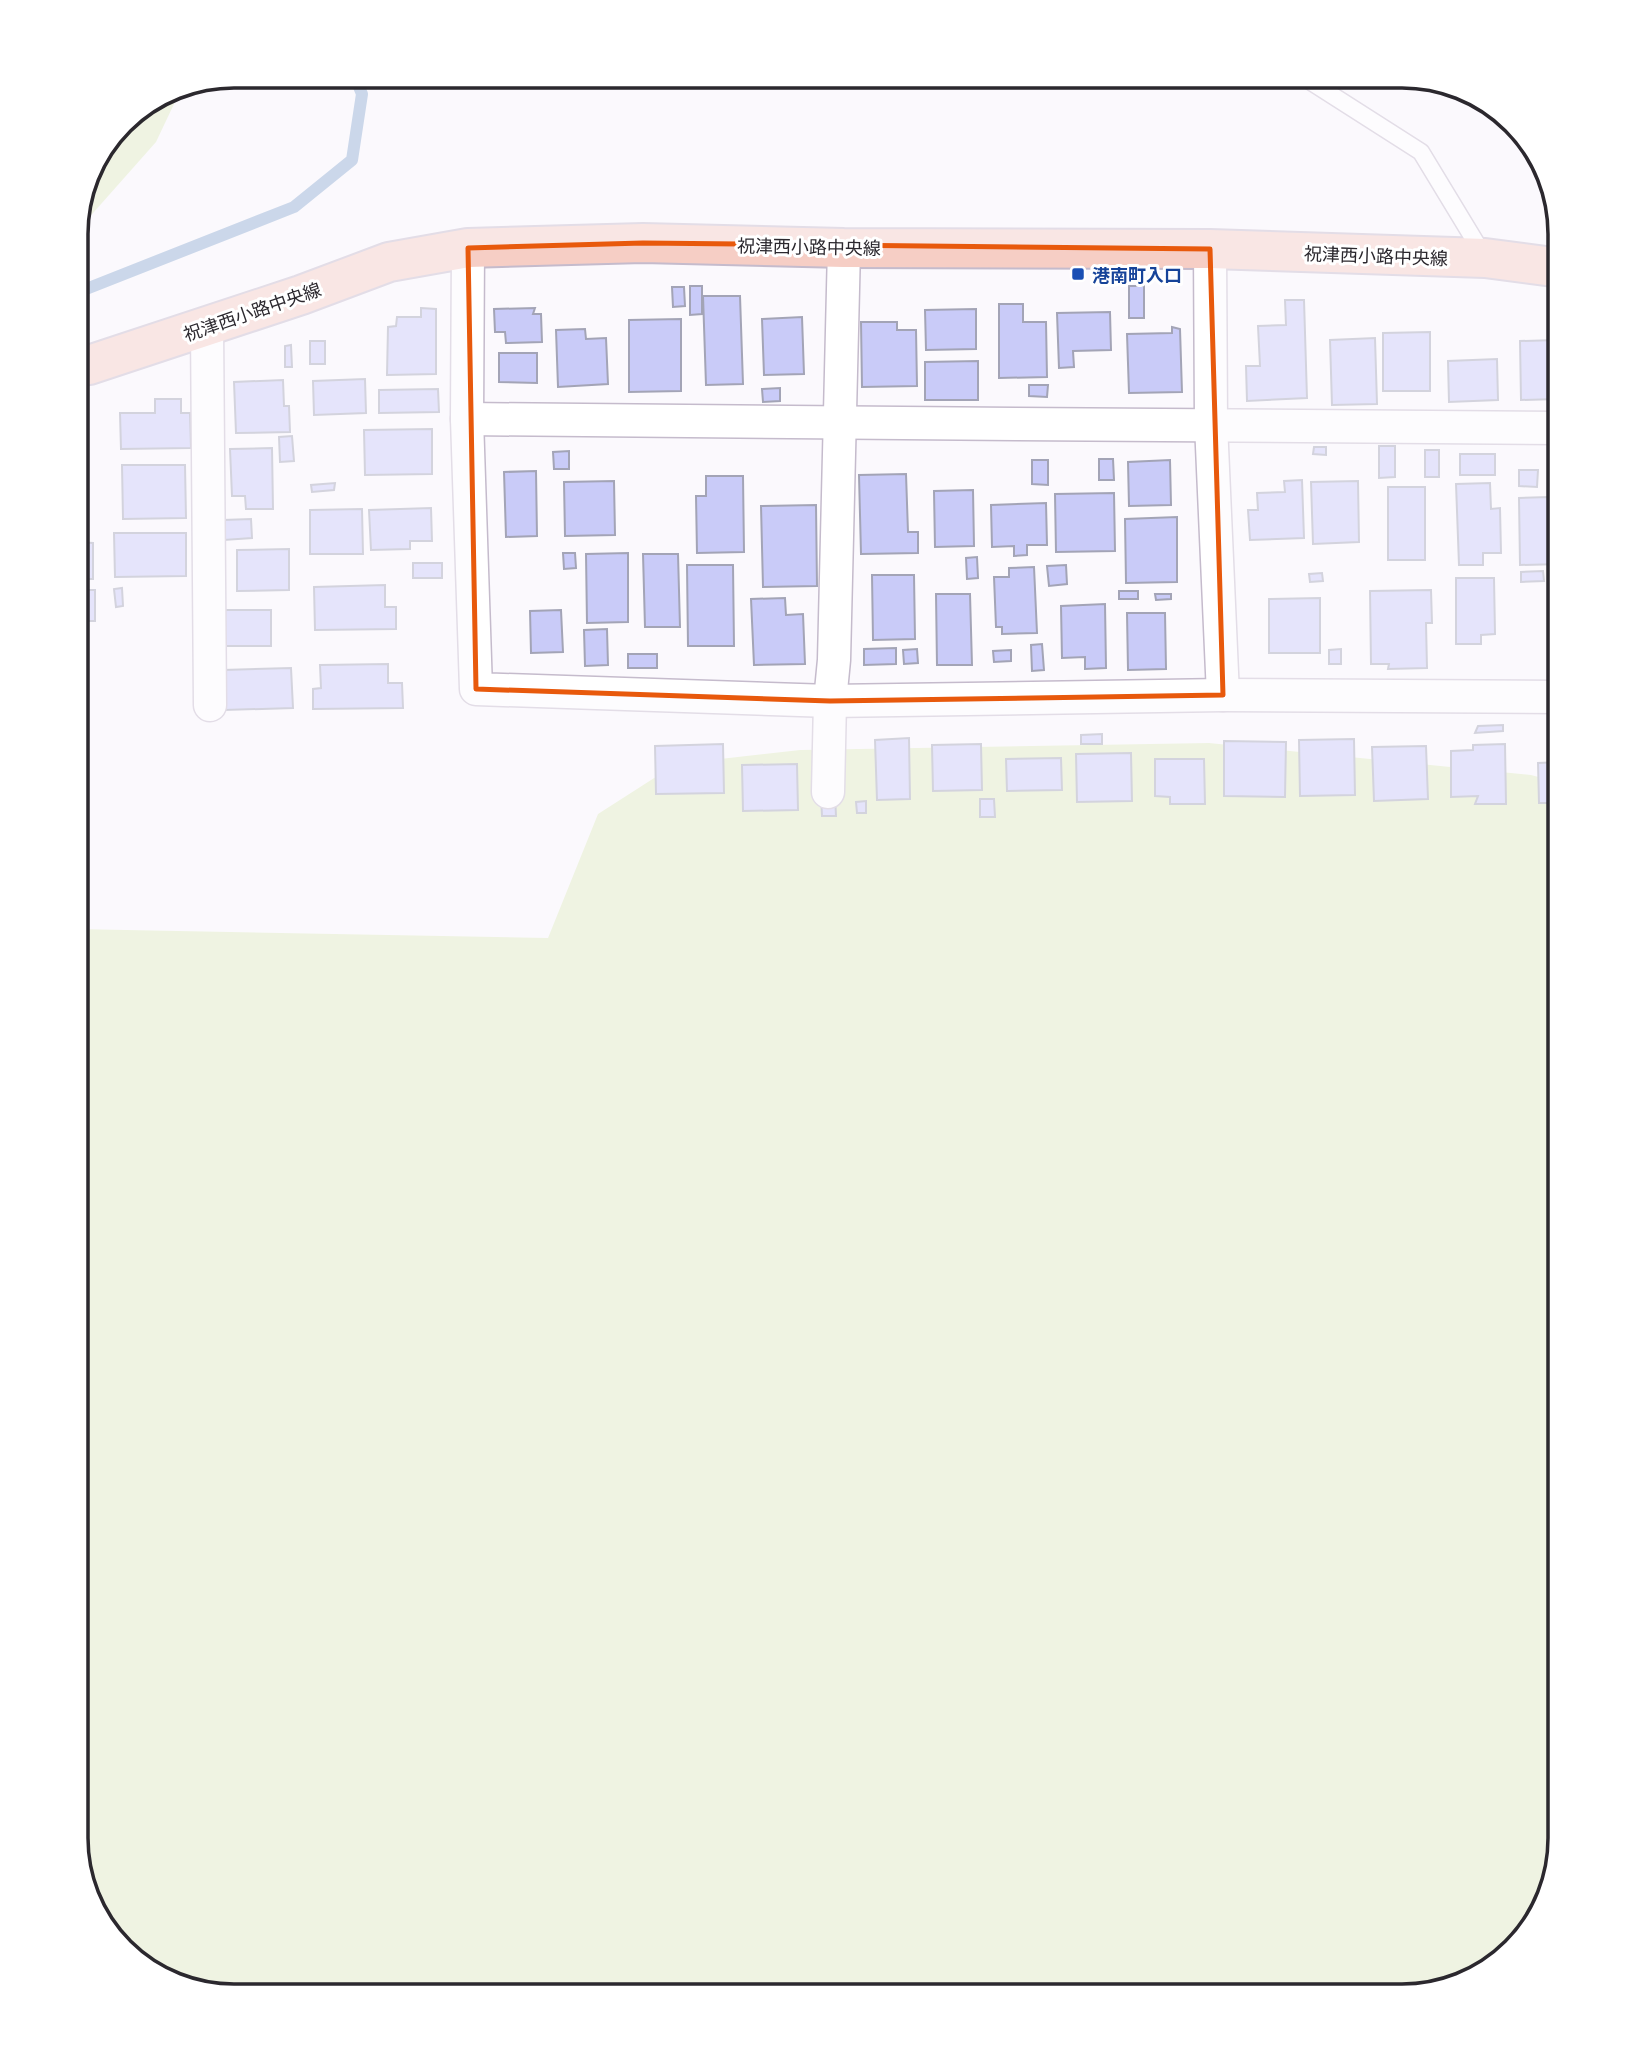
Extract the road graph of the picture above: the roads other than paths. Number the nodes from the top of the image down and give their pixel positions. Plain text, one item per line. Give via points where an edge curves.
1 (1321, 88) edge
2 (844, 247) junction
3 (468, 248) junction
4 (1210, 249) junction
5 (1485, 258) junction
6 (1548, 266) edge
7 (207, 326) junction
8 (88, 365) edge
9 (467, 419) junction
10 (841, 424) junction
11 (1211, 425) junction
12 (1548, 428) edge
13 (1223, 695) junction
14 (1548, 697) edge
15 (830, 701) junction
16 (210, 705) dead end
17 (828, 793) dead end

1 - 5 lane via 1421,152
2 - 3 main road, 祝津西小路中央線 via 643,243
2 - 4 main road, 祝津西小路中央線
2 - 10 street
3 - 7 main road, 祝津西小路中央線 via 388,262
3 - 9 street
4 - 5 main road, 祝津西小路中央線
4 - 11 street
5 - 6 main road, 祝津西小路中央線
7 - 8 main road, 祝津西小路中央線
7 - 16 street
9 - 10 street
9 - 15 street via 476,689
10 - 11 street
10 - 15 street
11 - 12 street
11 - 13 street
13 - 14 street
13 - 15 street
15 - 17 street

